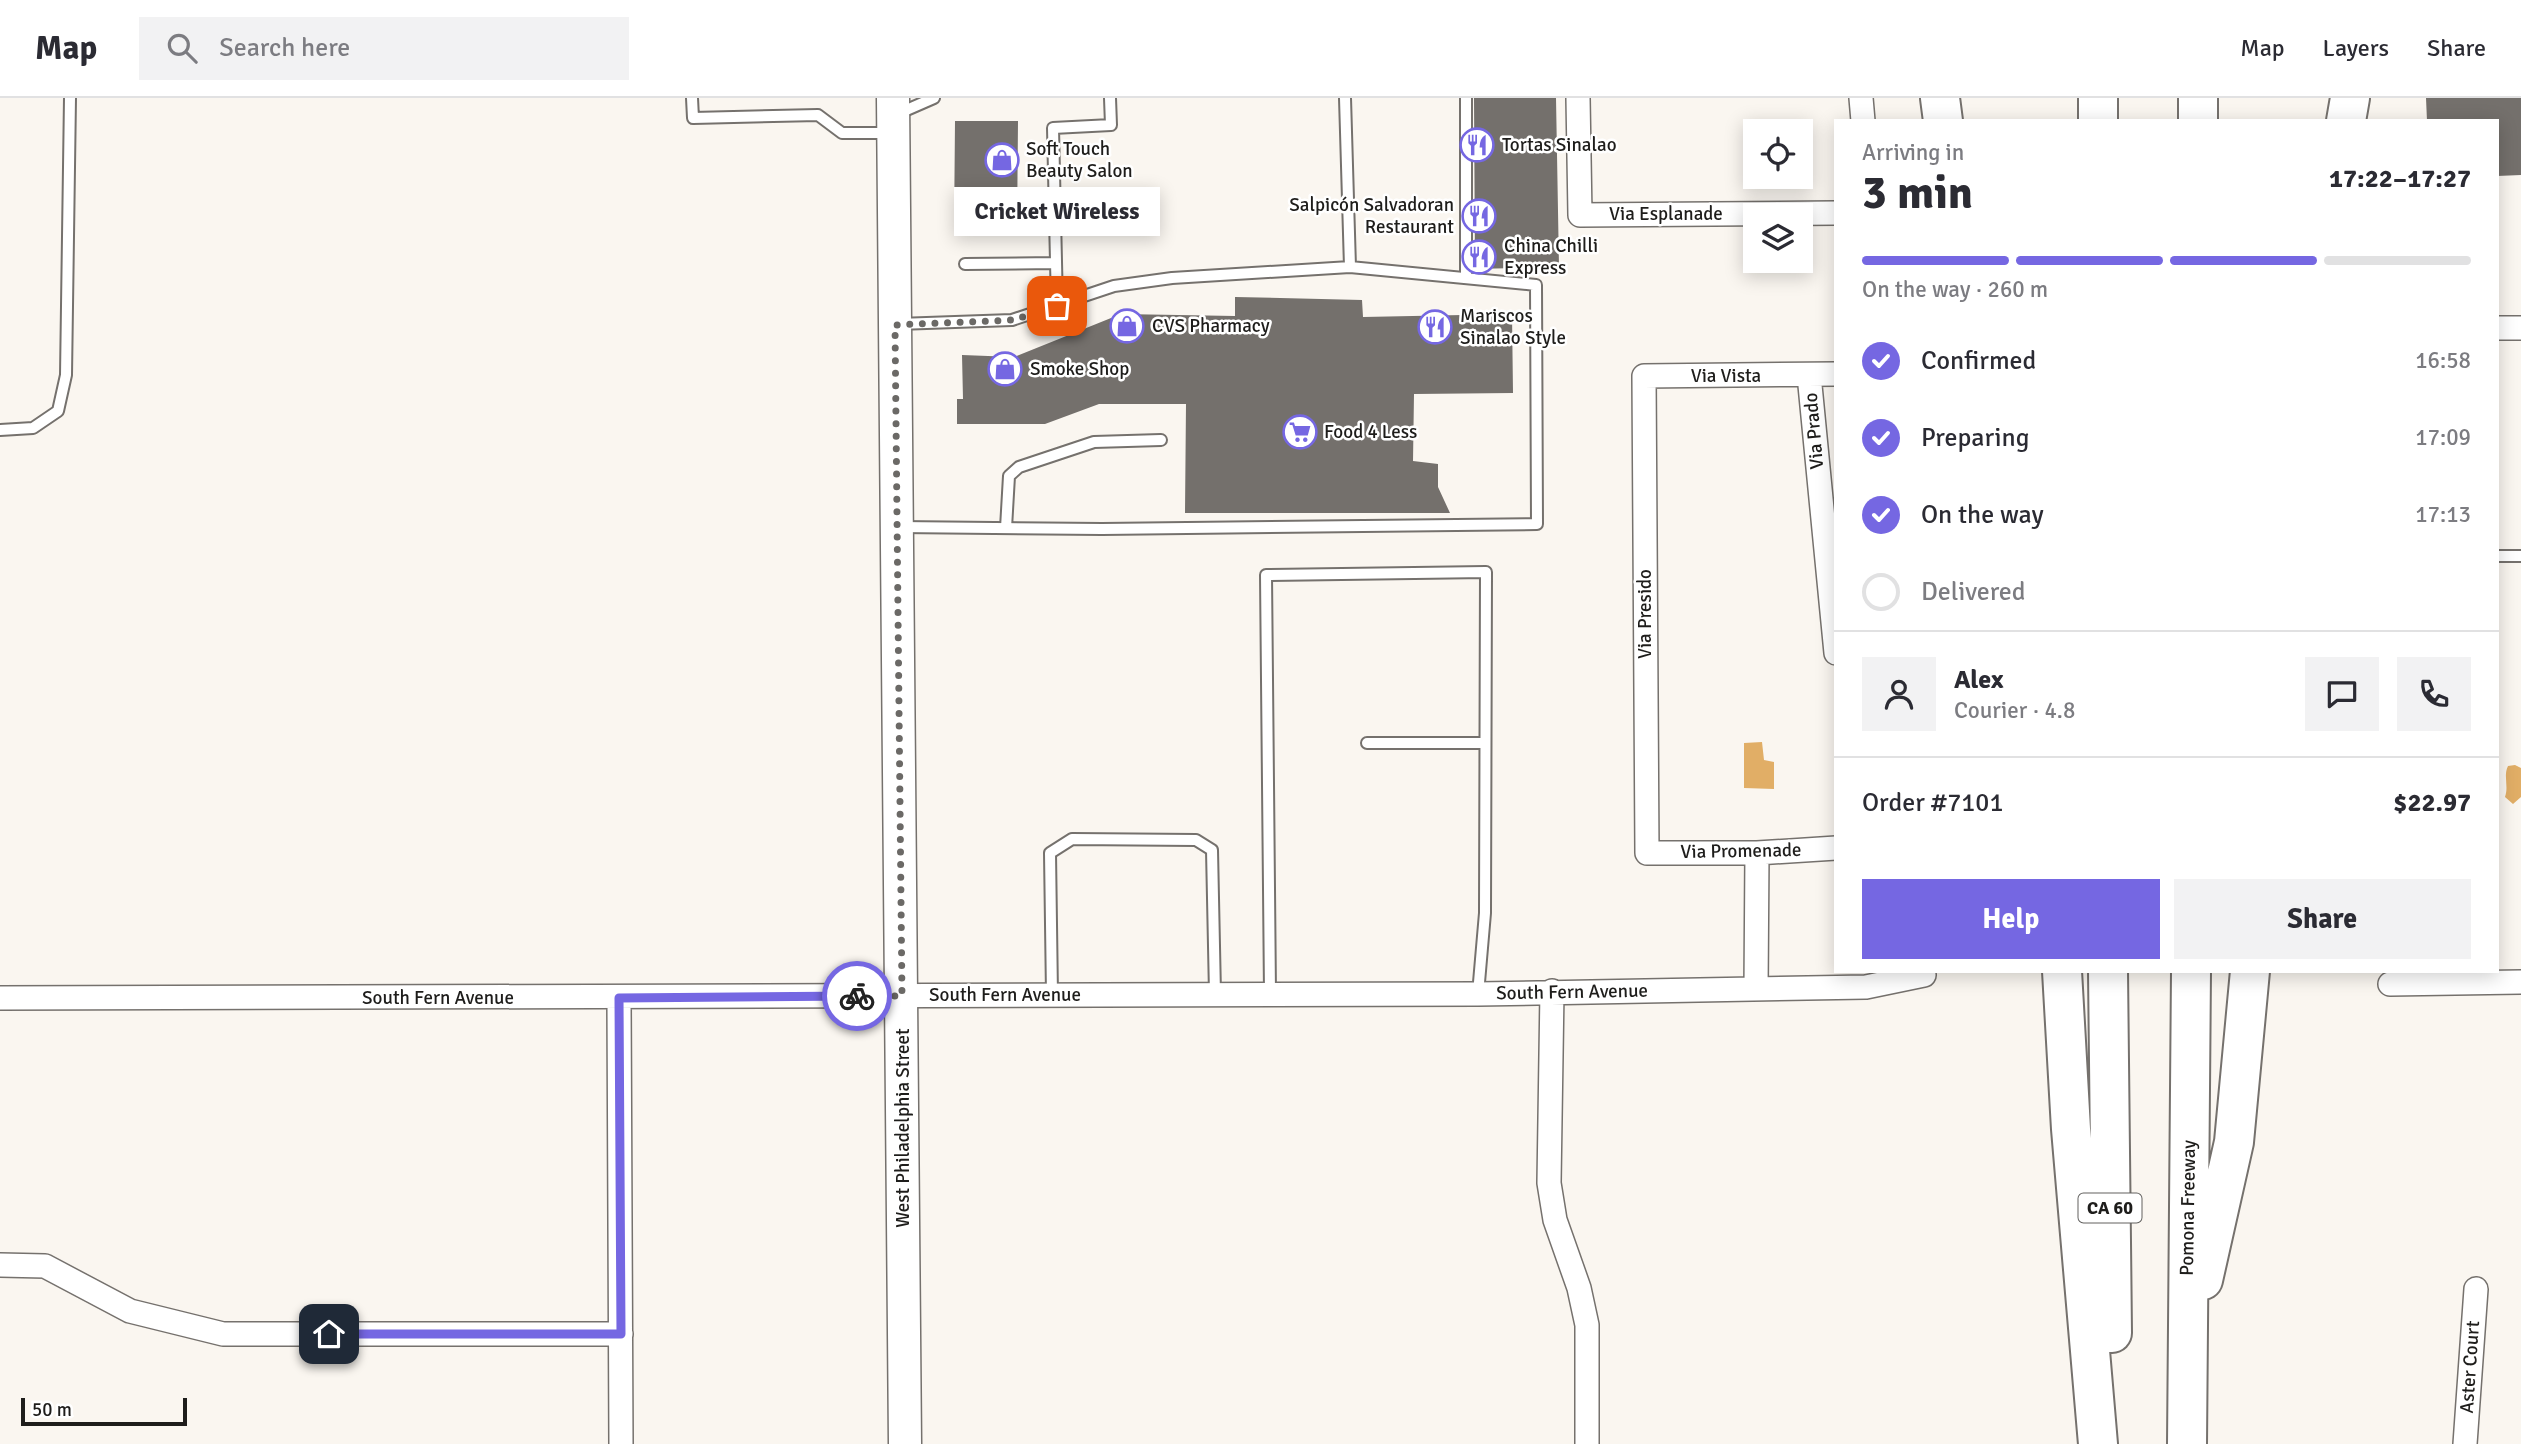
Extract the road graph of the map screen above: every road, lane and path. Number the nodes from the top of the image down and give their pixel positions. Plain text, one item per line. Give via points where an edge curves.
1 (70, 98) edge
2 (692, 98) edge
3 (934, 98) edge
4 (1110, 98) edge
5 (1345, 98) edge
6 (1466, 98) edge
7 (1578, 98) edge
8 (1861, 98) edge
9 (1940, 98) edge
10 (2098, 98) edge
11 (2198, 98) edge
12 (2350, 98) edge
13 (893, 116) edge
14 (1863, 119) edge
15 (1943, 119) edge
16 (2098, 119) edge
17 (2198, 119) edge
18 (2346, 119) edge
19 (1834, 213) edge
20 (1056, 263) junction
21 (965, 264) dead end
22 (1350, 267) junction
23 (1466, 278) junction
24 (1057, 306) junction
25 (895, 325) junction
26 (2499, 328) edge
27 (2521, 328) edge
28 (1834, 374) edge
29 (1809, 375) junction
30 (1644, 376) joint
31 (0, 430) edge
32 (1161, 440) dead end
33 (897, 527) junction
34 (1006, 528) junction
35 (2499, 556) edge
36 (2521, 556) edge
37 (1834, 632) edge
38 (1367, 743) dead end
39 (1484, 743) junction
40 (1834, 848) edge
41 (1647, 853) joint
42 (1757, 853) junction
43 (2062, 973) edge
44 (2108, 973) edge
45 (2191, 973) edge
46 (2250, 973) edge
47 (1924, 975) dead end
48 (2521, 982) edge
49 (2390, 984) dead end
50 (1756, 989) junction
51 (1552, 991) junction
52 (1270, 993) junction
53 (1214, 994) junction
54 (1478, 994) junction
55 (1052, 995) junction
56 (902, 996) junction
57 (0, 998) edge
58 (619, 998) junction
59 (0, 1265) edge
60 (2476, 1289) dead end
61 (621, 1334) junction
62 (2186, 1357) junction
63 (621, 1444) edge
64 (905, 1444) edge
65 (1587, 1444) edge
66 (2098, 1444) edge
67 (2113, 1444) edge
68 (2187, 1444) edge
69 (2465, 1444) edge

1 - 31 lane via 66,376 58,411 33,428
2 - 13 lane via 693,118 818,115 842,133
3 - 13 lane
4 - 20 lane via 1111,125 1053,128
5 - 22 lane
6 - 23 lane
7 - 19 street, Via Esplanade via 1580,215
8 - 14 street
9 - 15 highway
10 - 16 highway
11 - 17 highway
12 - 18 highway
13 - 25 main road, West Philadelphia Street
20 - 21 lane
20 - 24 lane
22 - 23 lane
22 - 24 lane via 1172,278 1114,286
23 - 34 lane via 1536,285 1537,524
24 - 25 lane via 1013,320
25 - 33 main road, West Philadelphia Street
26 - 27 street
28 - 29 street, Via Vista
29 - 30 street, Via Vista
29 - 37 street, Via Prado
30 - 41 street, Via Presido
32 - 34 lane via 1094,442 1019,467 1009,476
33 - 34 lane
33 - 56 main road, West Philadelphia Street
35 - 36 lane
38 - 39 lane
39 - 52 lane via 1486,572 1266,575
39 - 54 lane via 1485,914
40 - 42 street, Via Promenade
41 - 42 street, Via Promenade
42 - 50 street
43 - 66 highway
44 - 67 highway, CA 60
45 - 62 highway, Pomona Freeway
46 - 62 highway via 2234,1142
47 - 50 street, South Fern Avenue via 1866,987
48 - 49 street
50 - 51 street, South Fern Avenue
51 - 54 street, South Fern Avenue
51 - 65 street via 1549,1183 1555,1220 1587,1325
52 - 53 street, South Fern Avenue
52 - 54 street, South Fern Avenue
53 - 55 street, South Fern Avenue
53 - 55 lane via 1212,850 1196,840 1072,839 1050,853
55 - 56 street, South Fern Avenue
56 - 58 street, South Fern Avenue
56 - 64 main road, West Philadelphia Street
57 - 58 street, South Fern Avenue
58 - 61 street
59 - 61 street via 45,1266 130,1311 223,1334
60 - 69 street, Aster Court
61 - 63 street
62 - 68 highway, Pomona Freeway

